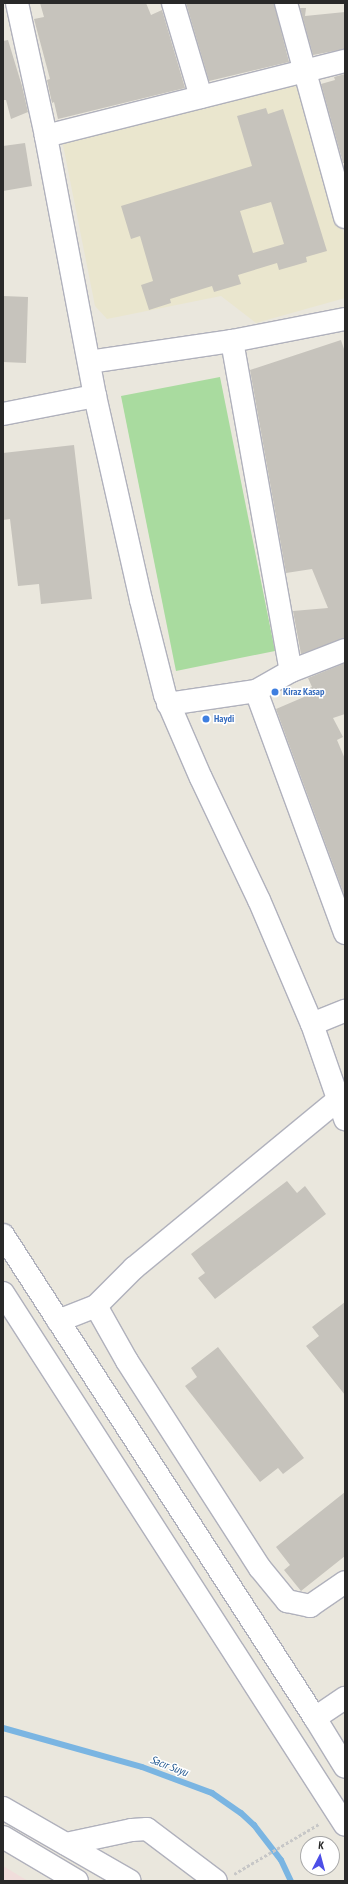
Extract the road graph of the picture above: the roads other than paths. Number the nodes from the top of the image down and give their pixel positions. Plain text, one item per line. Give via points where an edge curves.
1 (17, 3) edge
2 (173, 3) edge
3 (286, 3) edge
4 (345, 61) edge
5 (304, 72) junction
6 (201, 97) junction
7 (46, 136) junction
8 (345, 217) edge
9 (345, 319) edge
10 (232, 341) junction
11 (89, 362) junction
12 (95, 396) junction
13 (3, 414) edge
14 (345, 650) edge
15 (291, 671) junction
16 (256, 691) junction
17 (168, 704) junction
18 (345, 933) edge
19 (345, 1011) edge
20 (312, 1024) junction
21 (342, 1109) edge
22 (3, 1235) edge
23 (3, 1293) edge
24 (96, 1306) junction
25 (58, 1321) junction
26 (345, 1582) edge
27 (345, 1698) edge
28 (315, 1718) junction
29 (345, 1767) edge
30 (3, 1808) edge
31 (341, 1819) edge
32 (3, 1837) edge
33 (66, 1844) junction
34 (125, 1879) edge
35 (222, 1879) edge
36 (77, 1881) edge

1 - 7 street
2 - 6 street
3 - 5 street
4 - 5 street
5 - 6 street
5 - 8 street
6 - 7 street
7 - 11 street
9 - 10 street
10 - 11 street
10 - 15 street
11 - 12 street
12 - 13 street
12 - 17 street via 141,600
14 - 15 street
15 - 16 street
16 - 17 street
16 - 18 street
17 - 20 street via 259,900
19 - 20 street
20 - 21 street
21 - 24 street via 134,1268
22 - 25 street
23 - 31 street
24 - 25 street
24 - 26 street via 127,1361 260,1568 287,1601 310,1606
25 - 28 street
27 - 28 street
28 - 29 street
30 - 33 street
32 - 36 street
33 - 34 street
33 - 35 street via 147,1829

